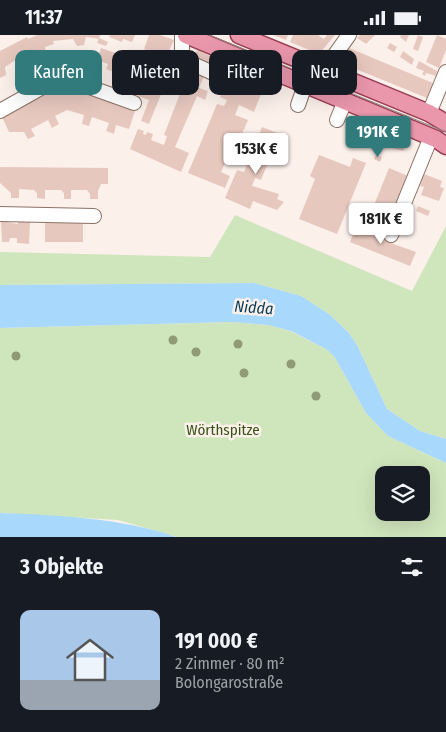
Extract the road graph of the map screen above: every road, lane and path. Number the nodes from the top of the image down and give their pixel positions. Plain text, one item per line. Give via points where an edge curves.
1 (182, 35) edge
2 (186, 35) edge
3 (239, 35) edge
4 (349, 35) edge
5 (223, 50) edge
6 (338, 50) edge
7 (292, 57) edge
8 (209, 71) edge
9 (446, 73) edge
10 (357, 84) edge
11 (302, 95) edge
12 (330, 95) edge
13 (345, 101) junction
14 (134, 103) dead end
15 (298, 105) dead end
16 (0, 111) edge
17 (440, 119) edge
18 (337, 120) dead end
19 (440, 141) edge
20 (0, 213) edge
21 (94, 216) dead end
22 (391, 235) dead end

1 - 8 street via 182,59
2 - 5 main road
3 - 7 main road
4 - 6 street
9 - 17 street
10 - 17 main road
11 - 15 street
12 - 13 main road
13 - 18 street
13 - 19 main road
14 - 16 street via 64,78
19 - 22 street
20 - 21 street

